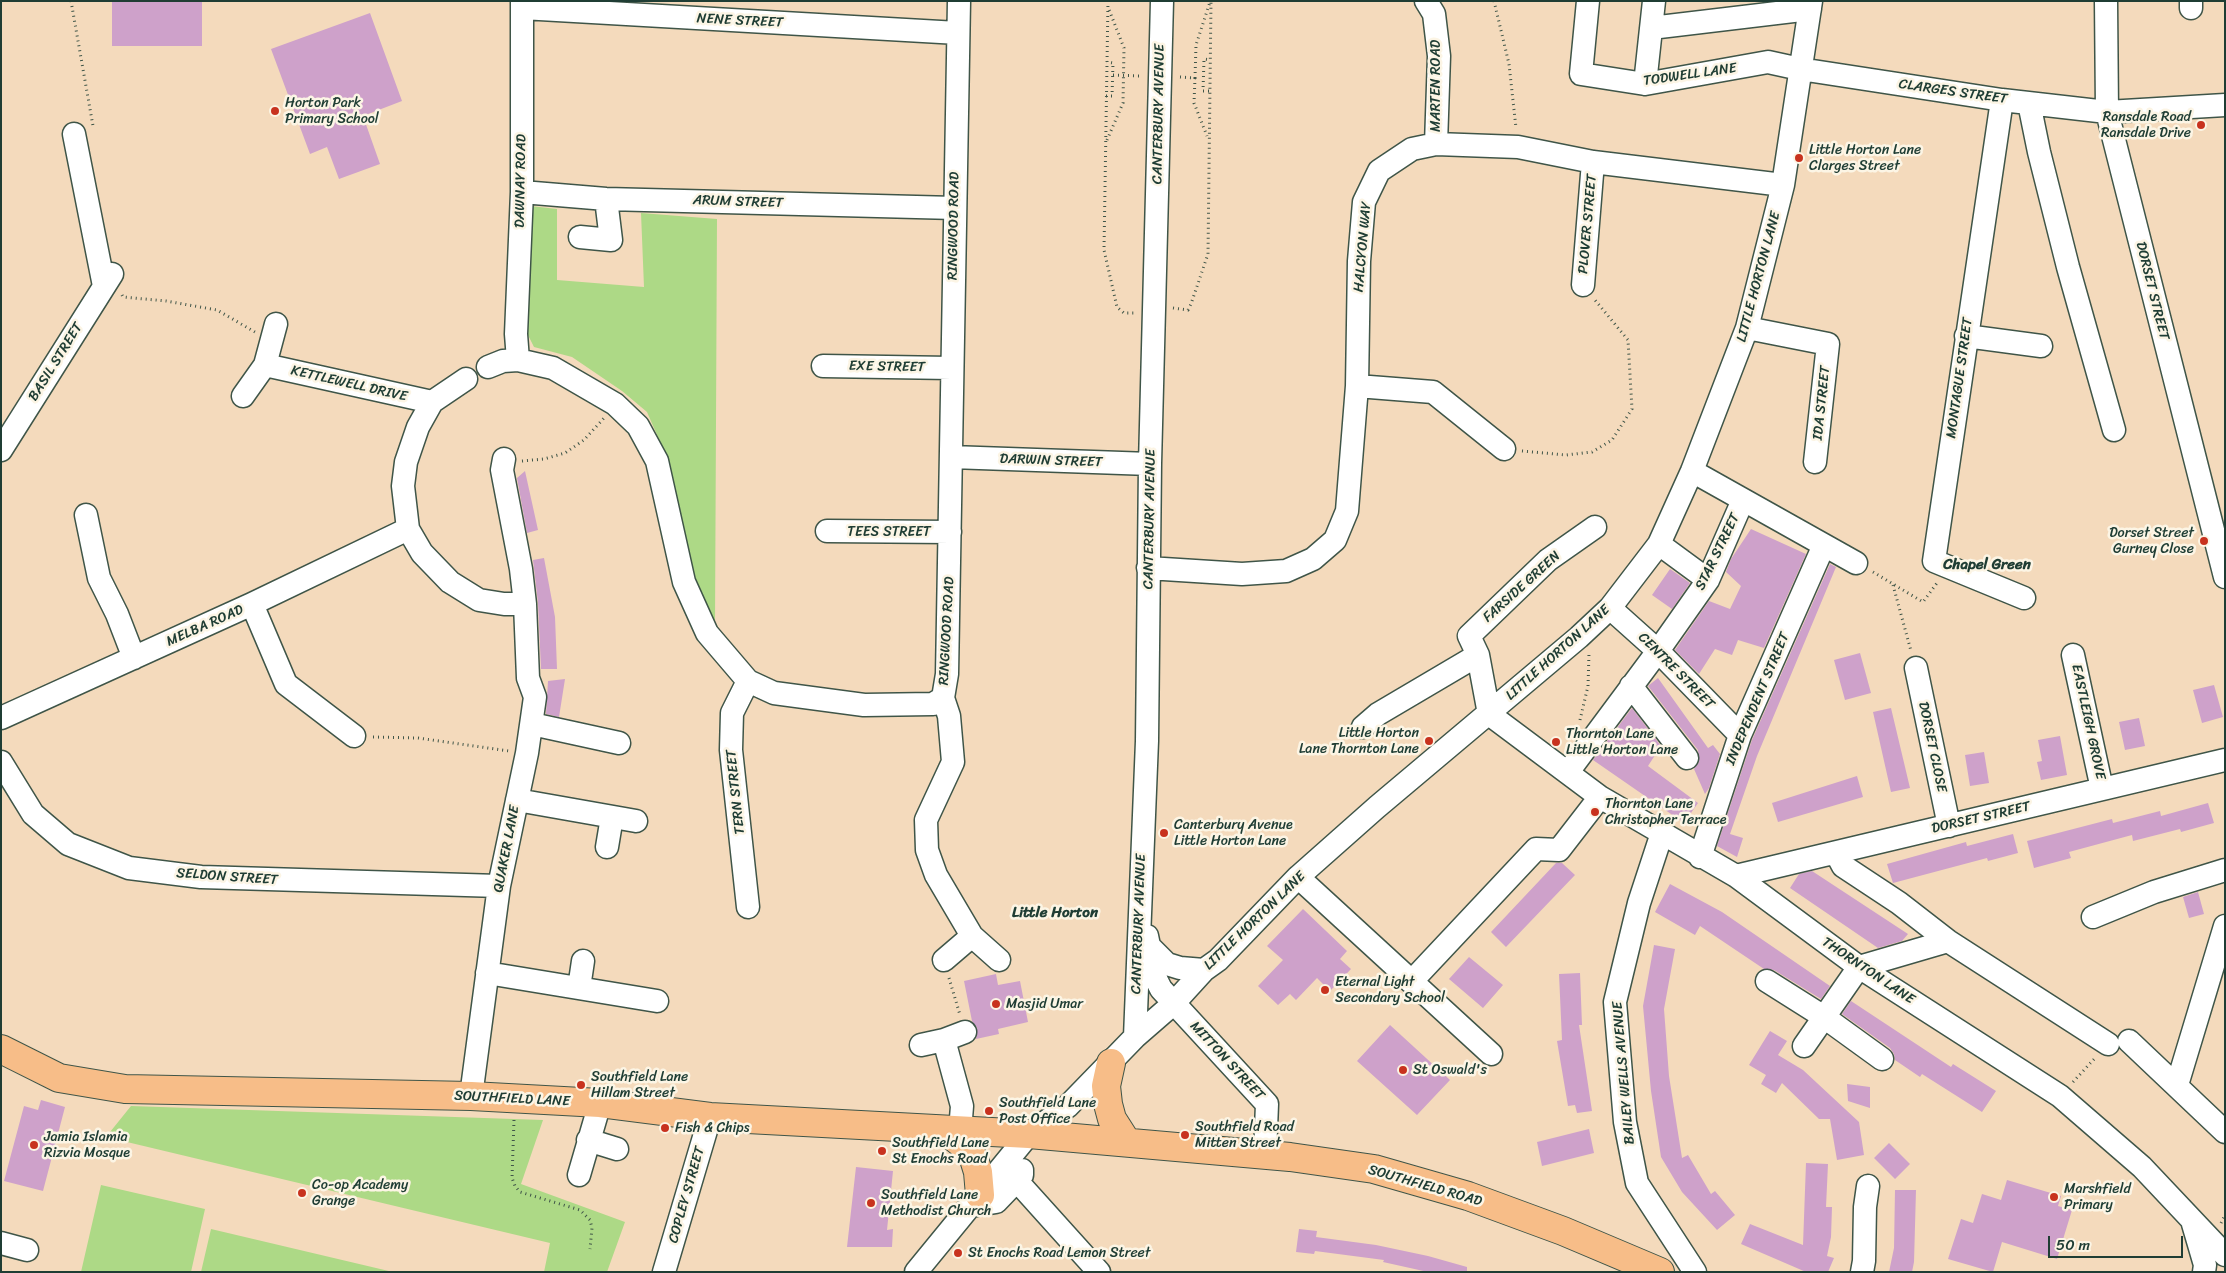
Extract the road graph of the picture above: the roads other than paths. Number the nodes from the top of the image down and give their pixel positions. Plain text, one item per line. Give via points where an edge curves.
1 (959, 1) edge
2 (1162, 1) edge
3 (1426, 1) edge
4 (1588, 1) edge
5 (1654, 1) edge
6 (2106, 1) edge
7 (522, 5) edge
8 (1811, 5) edge
9 (1651, 28) junction
10 (958, 33) junction
11 (1800, 69) junction
12 (1645, 84) junction
13 (2002, 100) junction
14 (2029, 103) junction
15 (2225, 106) edge
16 (2107, 112) junction
17 (84, 134) road end
18 (1436, 144) junction
19 (1593, 162) junction
20 (1783, 185) junction
21 (522, 192) junction
22 (606, 199) junction
23 (955, 208) junction
24 (580, 237) dead end
25 (1583, 285) road end
26 (1747, 328) junction
27 (273, 333) road end
28 (1966, 336) junction
29 (2041, 346) dead end
30 (518, 360) junction
31 (265, 365) junction
32 (822, 366) dead end
33 (488, 367) dead end
34 (951, 368) junction
35 (466, 379) dead end
36 (1357, 386) junction
37 (243, 396) dead end
38 (432, 402) junction
39 (2114, 430) dead end
40 (1504, 449) road end
41 (1, 450) edge
42 (951, 457) junction
43 (504, 458) road end
44 (1815, 462) dead end
45 (1150, 464) junction
46 (1692, 471) junction
47 (1743, 500) junction
48 (2215, 501) edge
49 (86, 515) dead end
50 (1595, 527) dead end
51 (408, 529) junction
52 (827, 532) dead end
53 (950, 532) junction
54 (1659, 544) junction
55 (1824, 545) junction
56 (1856, 563) road end
57 (1148, 568) junction
58 (2225, 577) edge
59 (1708, 580) junction
60 (2024, 598) dead end
61 (252, 604) junction
62 (525, 604) junction
63 (1610, 608) junction
64 (1658, 651) junction
65 (2073, 655) dead end
66 (1478, 656) junction
67 (134, 658) junction
68 (1916, 668) road end
69 (748, 681) junction
70 (1631, 686) junction
71 (943, 698) junction
72 (1489, 714) junction
73 (1, 718) edge
74 (532, 724) junction
75 (1363, 727) dead end
76 (1740, 735) junction
77 (354, 736) road end
78 (619, 744) dead end
79 (1687, 758) dead end
80 (2225, 760) edge
81 (1, 762) edge
82 (1568, 772) junction
83 (2102, 789) junction
84 (1600, 797) junction
85 (517, 800) junction
86 (612, 817) junction
87 (636, 821) dead end
88 (1948, 826) junction
89 (1662, 833) junction
90 (607, 847) dead end
91 (1836, 853) junction
92 (1700, 857) junction
93 (2225, 870) edge
94 (1736, 876) junction
95 (1298, 877) junction
96 (499, 886) junction
97 (1140, 906) junction
98 (748, 908) dead end
99 (2093, 917) dead end
100 (2225, 926) edge
101 (972, 936) junction
102 (1948, 941) junction
103 (1150, 947) junction
104 (944, 960) road end
105 (999, 960) dead end
106 (583, 961) dead end
107 (1859, 966) junction
108 (1204, 970) junction
109 (487, 973) junction
110 (1767, 981) dead end
111 (1411, 982) junction
112 (579, 988) junction
113 (657, 1001) dead end
114 (1173, 1004) junction
115 (1824, 1017) junction
116 (1135, 1037) junction
117 (921, 1045) dead end
118 (1804, 1046) dead end
119 (1, 1049) edge
120 (1492, 1054) dead end
121 (1882, 1060) dead end
122 (1111, 1063) junction
123 (2177, 1085) junction
124 (471, 1096) junction
125 (600, 1104) junction
126 (710, 1118) junction
127 (952, 1130) junction
128 (2225, 1132) edge
129 (1025, 1139) junction
130 (588, 1140) junction
131 (1126, 1142) junction
132 (617, 1149) dead end
133 (1265, 1154) junction
134 (579, 1175) dead end
135 (1017, 1181) junction
136 (1868, 1186) dead end
137 (975, 1201) junction
138 (2189, 1216) junction
139 (1, 1243) edge
140 (27, 1250) dead end
141 (2225, 1255) edge
142 (930, 1264) edge
143 (1624, 1265) edge
144 (664, 1272) edge
145 (916, 1272) edge
146 (1099, 1272) edge
147 (1660, 1272) edge
148 (1695, 1272) edge
149 (1862, 1272) edge
150 (2204, 1272) edge

1 - 10 street, RINGWOOD ROAD
2 - 45 street, CANTERBURY AVENUE
3 - 18 street, MARTEN ROAD via 1434,14 1438,56
4 - 12 street, TODWELL LANE via 1581,74
5 - 9 street
6 - 16 street, DORSET STREET
7 - 10 street, NENE STREET
7 - 21 street, DAWNAY ROAD
8 - 9 street
8 - 11 street, LITTLE HORTON LANE
9 - 12 street
10 - 23 street, RINGWOOD ROAD
11 - 12 street, TODWELL LANE via 1768,62
11 - 13 street, CLARGES STREET
11 - 20 street, LITTLE HORTON LANE
13 - 14 street, CLARGES STREET
13 - 28 street, MONTAGUE STREET
14 - 16 street, CLARGES STREET
14 - 39 street via 2038,152
15 - 16 street, CLARGES STREET
16 - 48 street, DORSET STREET
17 - 41 street, BASIL STREET via 108,280
18 - 19 street, HALCYON WAY via 1518,147
18 - 36 street, HALCYON WAY via 1412,149 1379,171 1364,202
19 - 20 street, HALCYON WAY
19 - 25 street, PLOVER STREET
20 - 26 street, LITTLE HORTON LANE
21 - 22 street, ARUM STREET
21 - 30 street, DAWNAY ROAD via 516,334
22 - 23 street, ARUM STREET
22 - 24 street via 611,240
23 - 34 street, RINGWOOD ROAD
26 - 44 street, IDA STREET via 1828,344
26 - 46 street, LITTLE HORTON LANE
27 - 31 street
28 - 29 street
28 - 60 street, MONTAGUE STREET via 1934,560
30 - 33 street
30 - 69 street, RINGWOOD ROAD via 553,368 615,404 638,426 658,461 684,582 707,633
31 - 37 street
31 - 38 street, KETTLEWELL DRIVE
32 - 34 street, EXE STREET
34 - 42 street, RINGWOOD ROAD
35 - 38 street
36 - 40 street via 1433,392
36 - 57 street, HALCYON WAY via 1347,511 1335,540 1313,559 1286,571 1242,574
38 - 51 street via 418,427 406,462 403,486
42 - 45 street, DARWIN STREET
42 - 53 street, RINGWOOD ROAD
43 - 62 street, QUAKER LANE via 502,470
45 - 57 street, CANTERBURY AVENUE
46 - 47 street
46 - 54 street, LITTLE HORTON LANE
47 - 55 street
47 - 59 street, STAR STREET
48 - 58 street, DORSET STREET
49 - 67 street via 99,578
50 - 66 street, FARSIDE GREEN via 1548,560 1469,636
51 - 61 street, MELBA ROAD
51 - 62 street via 422,552 450,582 479,600
52 - 53 street, TEES STREET
53 - 71 street, RINGWOOD ROAD via 947,674
54 - 59 street
54 - 63 street, LITTLE HORTON LANE
55 - 56 street
55 - 76 street, INDEPENDENT STREET
57 - 97 street, CANTERBURY AVENUE via 1148,741
59 - 64 street, STAR STREET
61 - 67 street, MELBA ROAD
61 - 77 street via 286,684
62 - 74 street, QUAKER LANE via 528,678 535,697
63 - 64 street, CENTRE STREET
63 - 72 street, LITTLE HORTON LANE
64 - 70 street, STAR STREET
64 - 76 street, CENTRE STREET
65 - 83 street, EASTLEIGH GROVE
66 - 72 street, FARSIDE GREEN
66 - 75 street via 1378,714
67 - 73 street, MELBA ROAD
68 - 88 street, DORSET CLOSE
69 - 71 street, RINGWOOD ROAD via 774,692 864,705 933,704
69 - 98 street, TERN STREET via 732,713 731,750
70 - 79 street
70 - 82 street, STAR STREET
71 - 101 street via 949,716 953,762 926,820 927,850 936,875
72 - 82 street, THORNTON LANE
72 - 95 street, LITTLE HORTON LANE
74 - 78 street
74 - 85 street, QUAKER LANE
76 - 92 street, INDEPENDENT STREET
80 - 83 street, DORSET STREET
81 - 96 street, SELDON STREET via 33,814 68,844 129,868 201,877
82 - 84 street, THORNTON LANE
83 - 88 street, DORSET STREET
84 - 89 street, THORNTON LANE
84 - 111 street via 1559,850 1536,849
85 - 86 street
85 - 96 street, QUAKER LANE
86 - 87 street
86 - 90 street
88 - 91 street, DORSET STREET
89 - 92 street, THORNTON LANE
89 - 148 street, BAILEY WELLS AVENUE via 1639,903 1615,1002 1626,1122 1637,1183
91 - 94 street, DORSET STREET
91 - 102 street via 1843,866
92 - 94 street, THORNTON LANE
93 - 99 street via 2154,892
94 - 107 street, THORNTON LANE
95 - 108 street, LITTLE HORTON LANE via 1218,960
95 - 111 street
96 - 109 street, QUAKER LANE
97 - 103 street, MITTON STREET
97 - 116 street, CANTERBURY AVENUE
100 - 123 street
101 - 104 street
101 - 105 street
102 - 107 street
102 - 123 street via 2119,1042
103 - 108 street via 1167,964
103 - 114 street, MITTON STREET via 1156,979
106 - 112 street
107 - 115 street
107 - 138 street, THORNTON LANE via 2060,1096 2142,1167
108 - 114 street, LITTLE HORTON LANE
109 - 112 street
109 - 124 street, QUAKER LANE
110 - 115 street
111 - 120 street
112 - 113 street
114 - 116 street, LITTLE HORTON LANE
114 - 133 street, MITTON STREET via 1267,1104
115 - 118 street
115 - 121 street
116 - 122 street, LITTLE HORTON LANE
117 - 127 street via 955,1036 962,1106
119 - 124 main road, SOUTHFIELD LANE via 59,1078 125,1089
122 - 129 street, LITTLE HORTON LANE via 1068,1106
122 - 131 main road via 1106,1086 1108,1104 1112,1119
123 - 128 street
124 - 125 main road, SOUTHFIELD LANE
125 - 126 main road, SOUTHFIELD LANE
125 - 130 street
126 - 127 main road, SOUTHFIELD LANE
126 - 144 street, COPLEY STREET
127 - 129 main road, SOUTHFIELD LANE
127 - 137 main road via 974,1159 978,1172
129 - 131 main road, SOUTHFIELD ROAD
129 - 135 street via 1022,1175
129 - 137 street, LITTLE HORTON LANE
130 - 132 street
130 - 134 street
131 - 133 main road, SOUTHFIELD ROAD
133 - 143 main road, SOUTHFIELD ROAD via 1374,1169 1468,1196 1563,1231
135 - 137 street via 996,1202
135 - 146 street
136 - 149 street
137 - 142 street, LITTLE HORTON LANE
138 - 141 street, THORNTON LANE
138 - 150 street via 2205,1265
139 - 140 street
142 - 145 street, LITTLE HORTON LANE
143 - 147 main road, SOUTHFIELD ROAD

